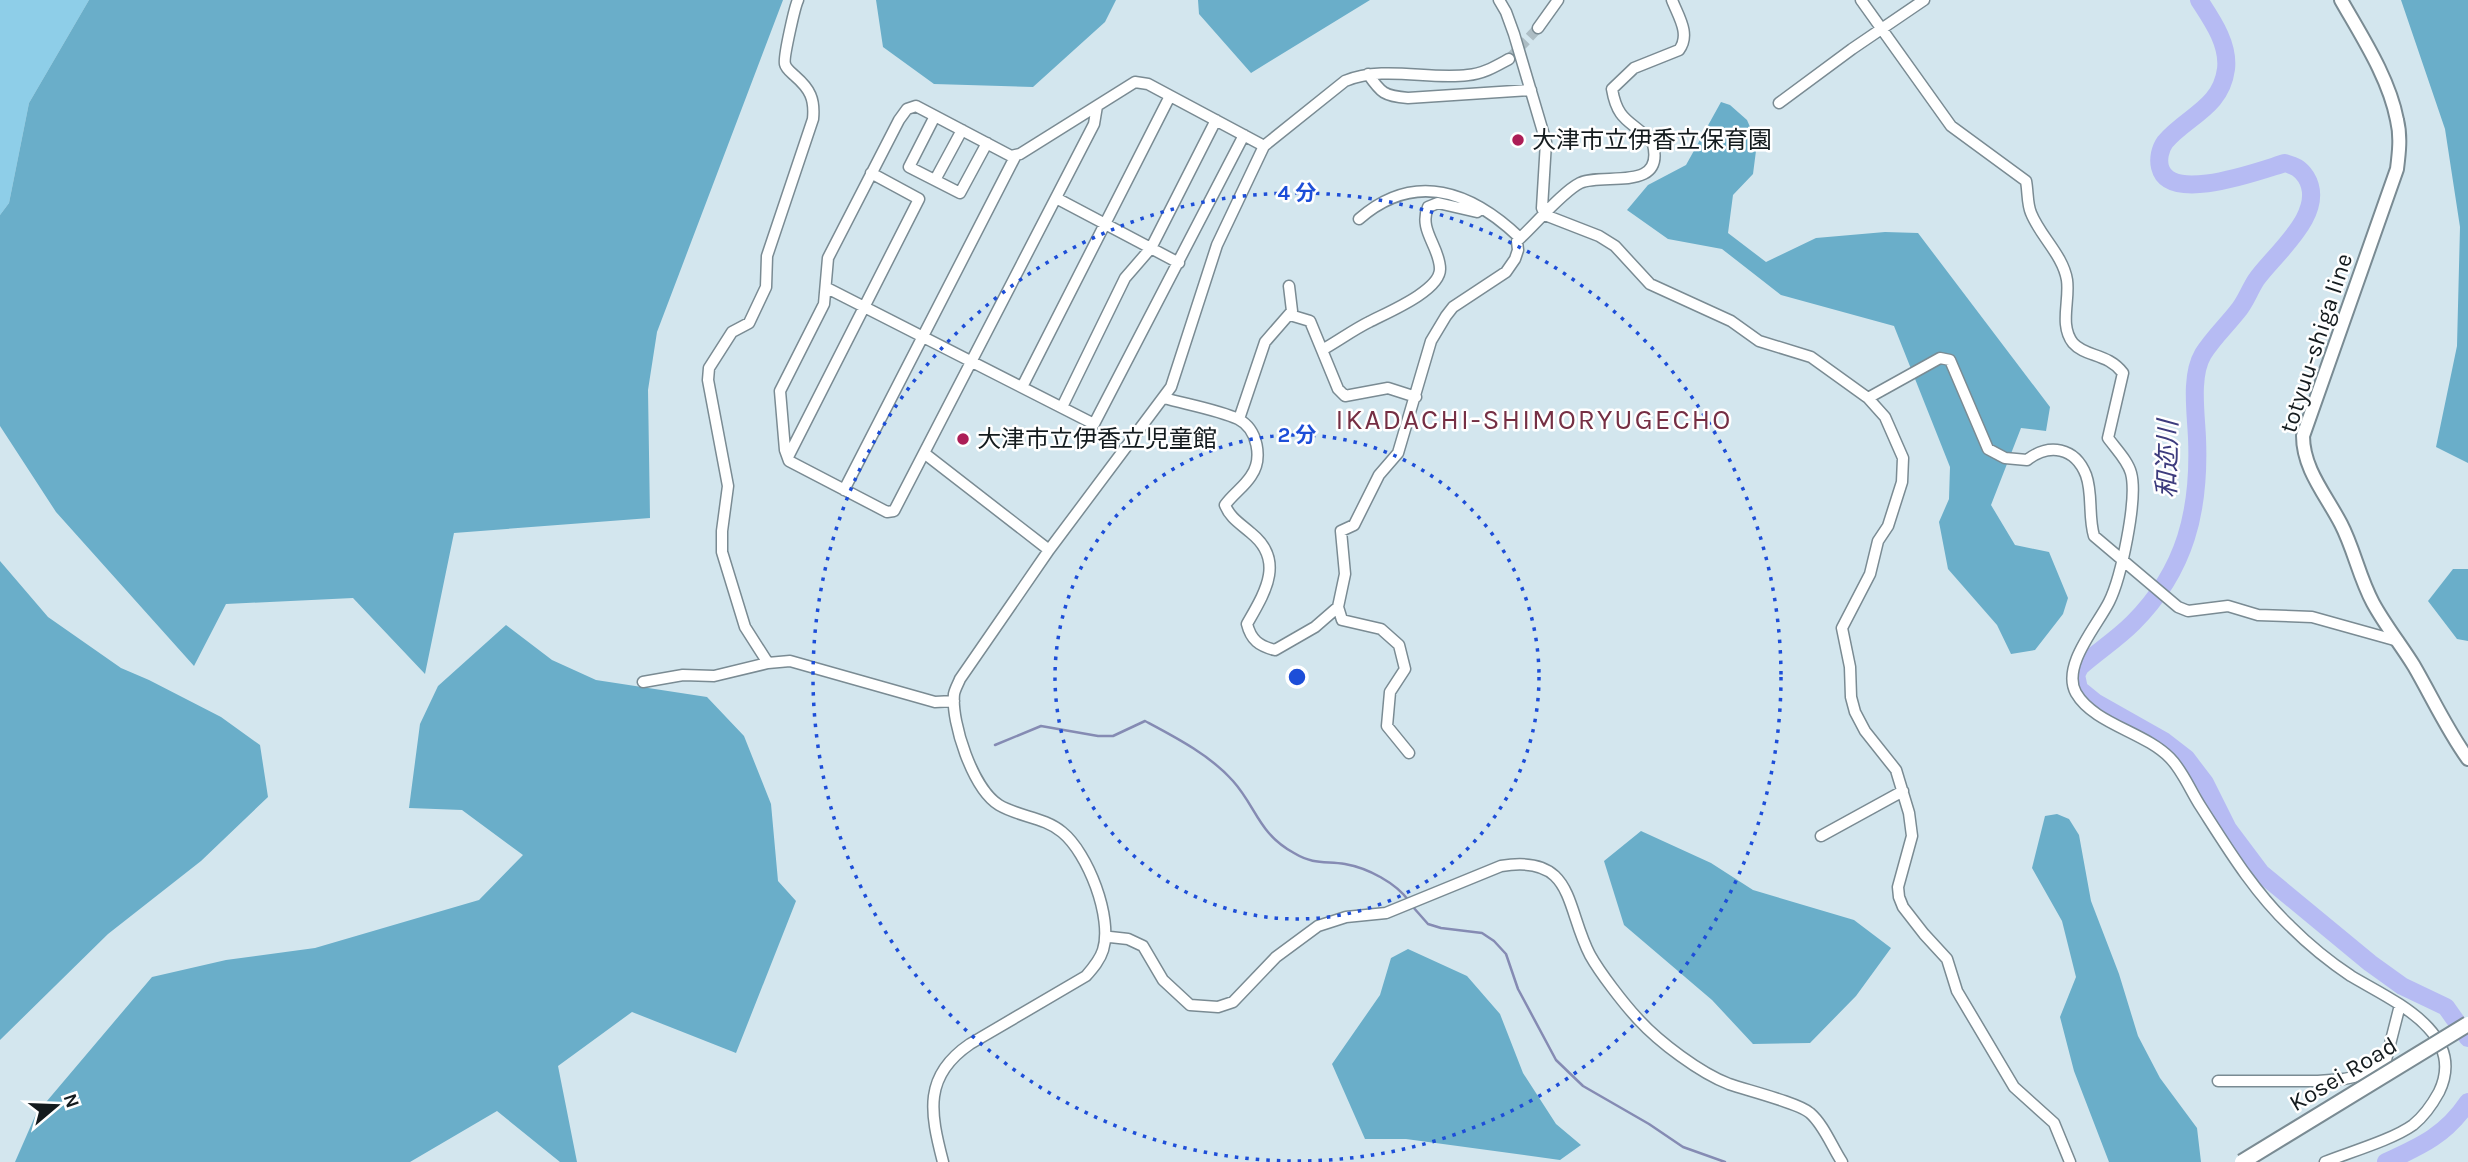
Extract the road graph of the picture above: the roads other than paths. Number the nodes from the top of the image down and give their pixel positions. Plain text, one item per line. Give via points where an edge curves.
1 (798, 0) edge
2 (1499, 0) edge
3 (1558, 0) edge
4 (1672, 0) edge
5 (1861, 0) edge
6 (1924, 0) edge
7 (2341, 0) edge
8 (1538, 28) tunnel mouth
9 (1881, 29) junction
10 (1509, 59) tunnel mouth
11 (1368, 74) junction
12 (1531, 90) junction
13 (1170, 96) junction
14 (1779, 103) dead end
15 (1097, 106) junction
16 (935, 116) junction
17 (1216, 120) junction
18 (962, 130) junction
19 (1244, 135) junction
20 (987, 144) junction
21 (1264, 146) junction
22 (1016, 155) junction
23 (871, 173) junction
24 (935, 180) junction
25 (1056, 198) junction
26 (1481, 209) junction
27 (1545, 215) junction
28 (1359, 219) dead end
29 (1105, 223) junction
30 (1520, 238) junction
31 (1151, 248) junction
32 (1179, 262) junction
33 (1289, 286) dead end
34 (827, 288) junction
35 (864, 307) junction
36 (1290, 315) junction
37 (923, 337) junction
38 (1322, 350) junction
39 (972, 361) junction
40 (1022, 387) junction
41 (1416, 397) junction
42 (1164, 398) junction
43 (1868, 398) junction
44 (1062, 407) junction
45 (1239, 419) junction
46 (924, 453) junction
47 (788, 457) junction
48 (844, 490) junction
49 (1049, 550) junction
50 (2124, 562) junction
51 (1338, 607) junction
52 (2398, 641) junction
53 (768, 663) junction
54 (643, 682) dead end
55 (954, 701) junction
56 (1409, 753) dead end
57 (2468, 759) edge
58 (1903, 791) junction
59 (1821, 836) dead end
60 (1110, 937) dead end
61 (2400, 1005) junction
62 (2468, 1024) edge
63 (2218, 1081) dead end
64 (943, 1162) edge
65 (1842, 1162) edge
66 (2070, 1162) edge
67 (2242, 1162) edge
68 (2325, 1162) edge

1 - 53 street via 784,62 809,89 813,119 767,256 766,288 749,323 732,332 709,368 708,380 729,486 722,552 745,627
2 - 12 street
3 - 8 street
4 - 27 street via 1685,31 1684,43 1679,50 1633,68 1612,89 1619,114 1653,144 1652,165 1633,177 1581,182
5 - 9 street
6 - 9 street
7 - 52 main road, totyuu-shiga line via 2386,85 2400,143 2397,169 2311,412 2303,450 2345,532 2374,605
9 - 14 street
9 - 50 street via 1951,126 2026,181 2030,212 2067,280 2068,336 2076,347 2115,362 2123,373 2108,438 2133,480
10 - 11 street via 1471,75
11 - 12 street via 1380,91 1408,99
11 - 21 street via 1345,81
12 - 27 street via 1546,142
13 - 15 street via 1135,82
13 - 17 street
13 - 29 street
15 - 22 street
15 - 25 street via 1094,124
16 - 18 street
16 - 23 street via 916,106 907,109
16 - 24 street via 909,167
17 - 19 street
17 - 31 street
18 - 20 street
18 - 24 street
19 - 21 street
19 - 32 street
20 - 22 street
20 - 24 street via 960,193
21 - 42 street via 1217,244 1177,371
22 - 37 street
23 - 34 street via 828,258
23 - 35 street via 919,199
25 - 29 street
25 - 39 street
26 - 28 street via 1450,193 1432,190 1375,205
26 - 30 street
26 - 38 street via 1477,212 1438,203 1428,207 1425,225 1440,269 1438,279 1390,313
27 - 30 street
27 - 43 street via 1599,236 1615,246 1650,284 1731,321 1759,341 1811,357
29 - 31 street
29 - 40 street
30 - 41 street via 1506,272 1446,316 1432,341
31 - 32 street
31 - 44 street via 1125,278
32 - 44 street via 1094,424
33 - 36 street
34 - 35 street
34 - 47 street via 824,304 780,391
35 - 37 street
35 - 47 street
36 - 38 street via 1310,321
36 - 45 street via 1265,342
37 - 39 street
37 - 48 street
38 - 41 street via 1345,396 1388,388
39 - 40 street
39 - 46 street
40 - 44 street
41 - 51 street via 1398,453 1379,475 1353,525 1341,531 1346,574
42 - 45 street
42 - 49 street
43 - 50 street via 1940,358 1950,360 1988,449 2005,458 2027,460 2049,448 2079,463 2089,489 2094,537
43 - 58 street via 1885,417 1903,458 1902,482 1870,574 1842,628 1855,712 1896,770
45 - 51 street via 1250,429 1258,458 1253,474 1225,505 1229,514 1256,536 1271,573 1247,624 1250,635 1260,646 1275,650 1315,628
46 - 48 street via 894,511 887,512
46 - 49 street
47 - 48 street
49 - 55 street via 960,679
50 - 52 street via 2188,611 2228,606 2258,615 2312,617
50 - 61 street via 2072,670 2075,692 2100,715 2148,741 2173,761 2232,855 2289,925 2349,974
51 - 56 street via 1342,620 1381,629 1399,645 1405,669 1390,692 1387,726
52 - 57 main road, totyuu-shiga line
53 - 54 street via 714,676 682,675
53 - 55 street via 790,661 935,702
55 - 64 street via 974,778 998,804 1063,832 1085,862 1106,917 1106,935 1104,949 1086,976 970,1044 946,1066 933,1096
58 - 59 street
58 - 66 street via 1912,836 1898,887 1903,906 1947,959 1957,991 2014,1087 2054,1123
60 - 65 street via 1143,946 1163,979 1189,1005 1218,1007 1233,1002 1276,957 1318,926 1346,917 1387,913 1501,866 1536,866 1564,885 1591,957 1638,1019 1726,1083 1809,1111
61 - 63 street via 2386,1060 2363,1075 2318,1082
61 - 68 street via 2429,1027 2444,1051 2445,1080 2413,1125
62 - 67 highway, Kosei Road, bridge

